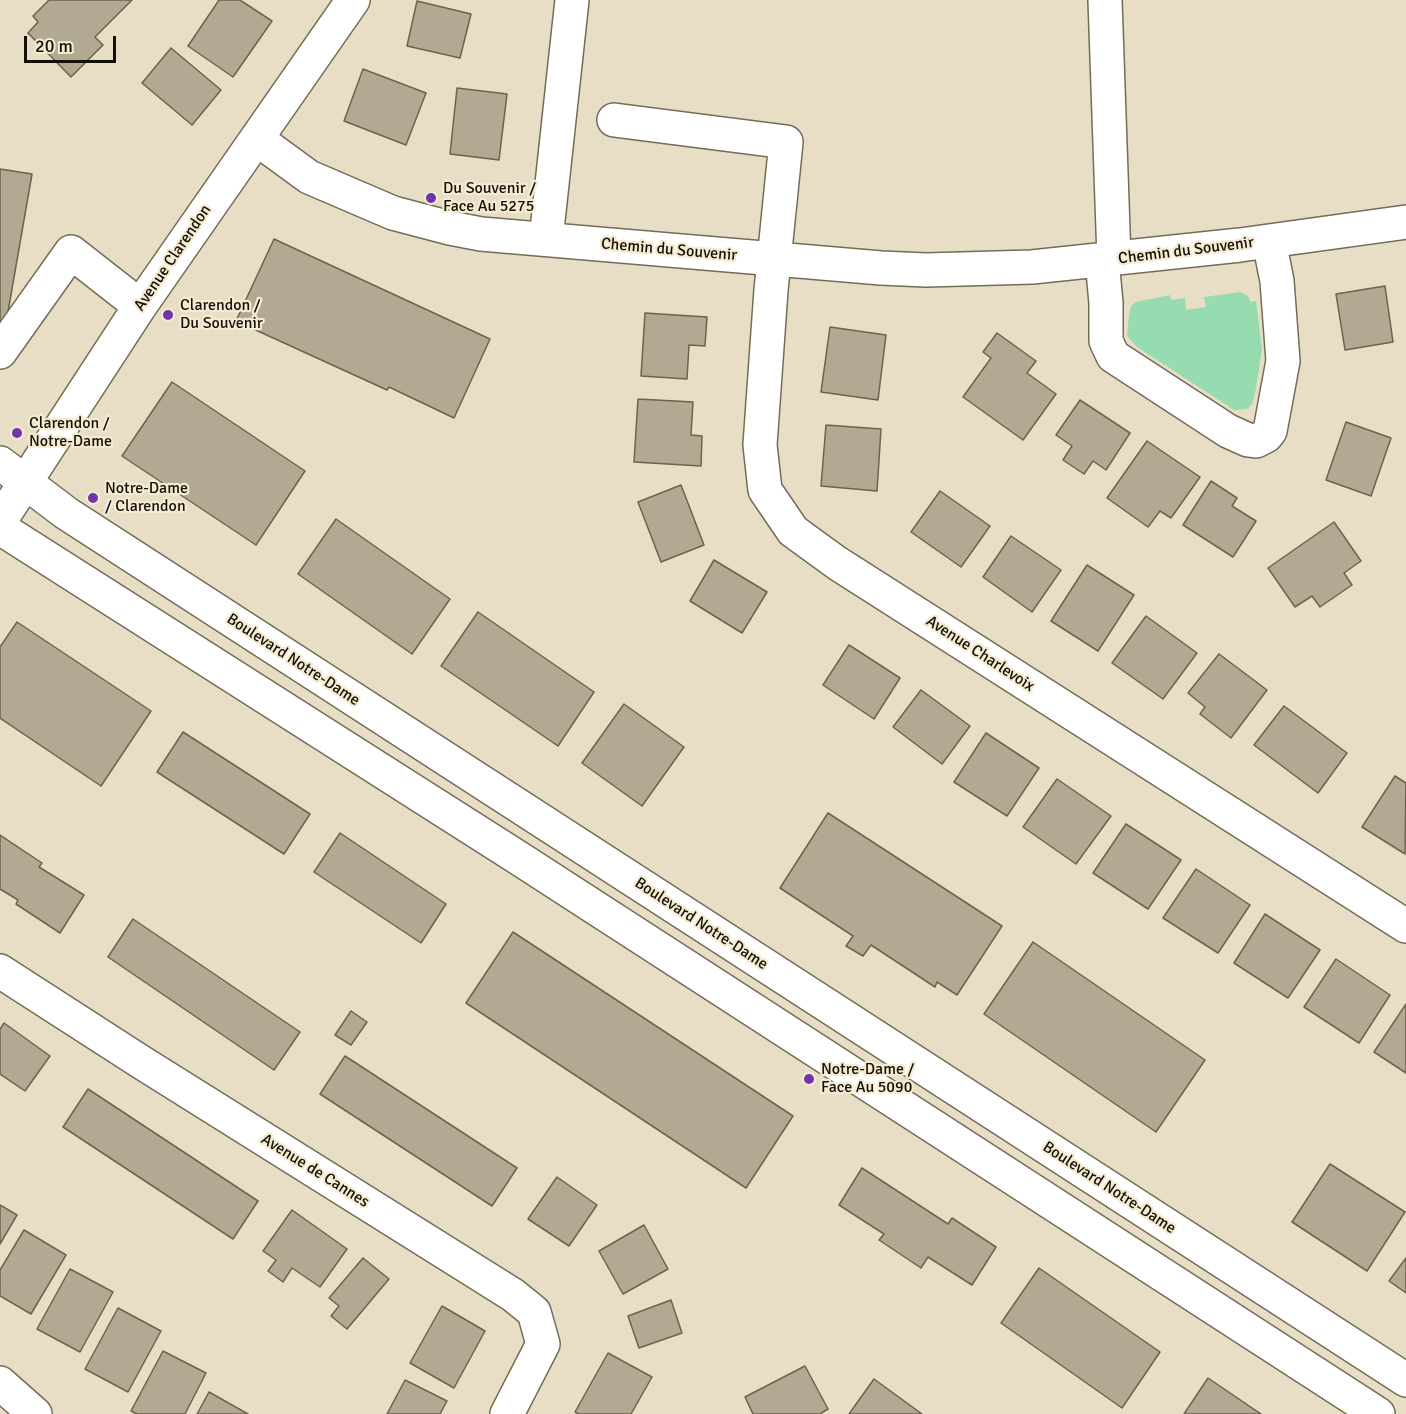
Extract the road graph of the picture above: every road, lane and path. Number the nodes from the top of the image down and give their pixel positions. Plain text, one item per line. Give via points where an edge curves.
1 (353, 0) edge
2 (572, 0) edge
3 (1105, 0) edge
4 (614, 120) dead end
5 (257, 139) junction
6 (1406, 222) edge
7 (546, 239) junction
8 (1269, 241) junction
9 (774, 259) junction
10 (1108, 260) junction
11 (140, 306) junction
12 (0, 352) edge
13 (12, 472) edge
14 (0, 521) edge
15 (0, 528) edge
16 (1406, 926) edge
17 (0, 972) edge
18 (1406, 1380) edge
19 (0, 1383) edge
20 (35, 1414) edge
21 (507, 1414) edge
22 (1378, 1414) edge

1 - 5 street, Avenue Clarendon
2 - 7 street
3 - 10 street
4 - 9 street, Avenue Charlevoix via 786,142
5 - 7 street, Chemin du Souvenir via 309,177 393,213 481,234
5 - 11 street, Avenue Clarendon
6 - 8 street, Chemin du Souvenir
7 - 9 street, Chemin du Souvenir
8 - 10 street, Chemin du Souvenir
8 - 10 street, Chemin du Souvenir via 1277,281 1283,361 1270,431 1256,441 1228,431 1113,356 1106,342
9 - 10 street, Chemin du Souvenir via 926,270
9 - 16 street, Avenue Charlevoix via 760,445 765,490 793,531 837,563
11 - 12 street via 70,252
11 - 13 street, Avenue Clarendon
13 - 14 street, Avenue Clarendon
13 - 18 street, Boulevard Notre-Dame via 66,513
15 - 22 street
17 - 21 street, Avenue de Cannes via 513,1295 534,1312 543,1344
19 - 20 street

